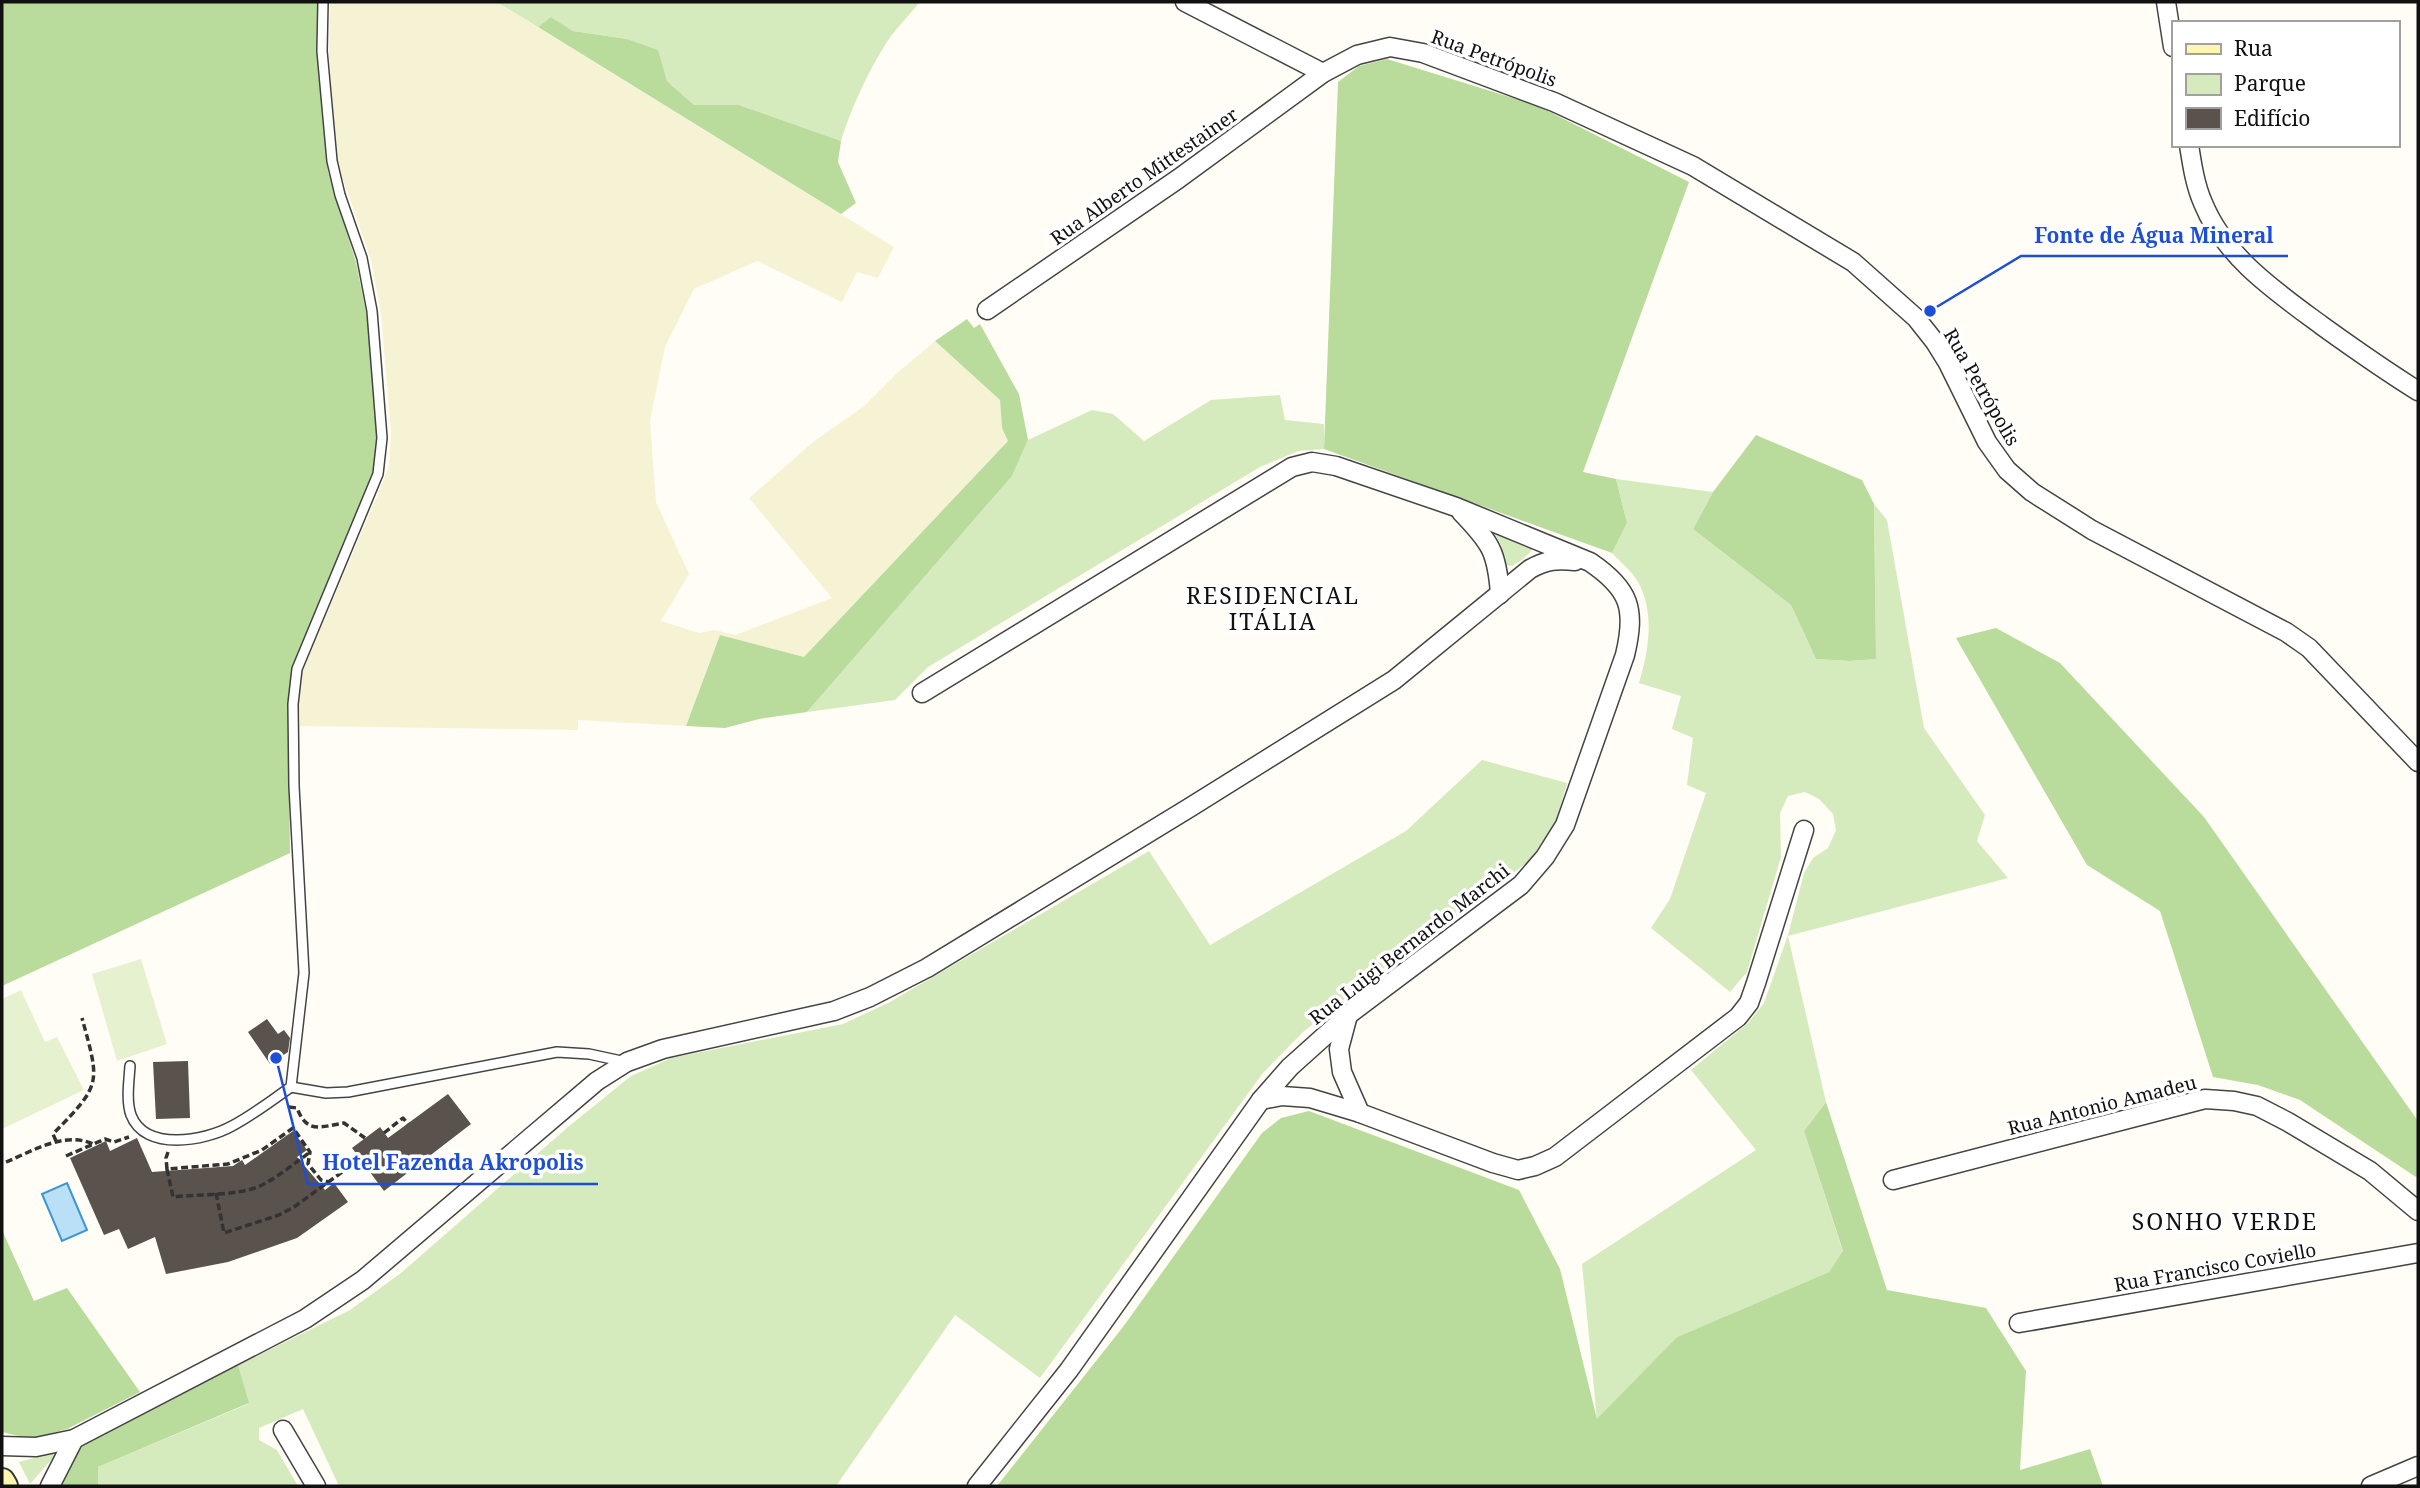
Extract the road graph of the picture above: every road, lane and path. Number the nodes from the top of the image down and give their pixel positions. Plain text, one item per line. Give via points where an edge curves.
1 (323, 2) edge
2 (1185, 2) edge
3 (2166, 2) edge
4 (2172, 41) edge
5 (1323, 74) junction
6 (2189, 147) edge
7 (988, 310) dead end
8 (2418, 391) edge
9 (1456, 507) junction
10 (1590, 562) junction
11 (1500, 594) junction
12 (922, 693) dead end
13 (2418, 762) edge
14 (1804, 830) dead end
15 (1348, 1014) junction
16 (82, 1018) dead end
17 (627, 1062) junction
18 (130, 1066) dead end
19 (292, 1087) junction
20 (1261, 1100) junction
21 (297, 1108) dead end
22 (1360, 1113) junction
23 (408, 1124) dead end
24 (384, 1133) dead end
25 (133, 1136) dead end
26 (365, 1138) dead end
27 (56, 1141) junction
28 (93, 1144) junction
29 (171, 1147) dead end
30 (310, 1152) junction
31 (66, 1156) dead end
32 (360, 1159) dead end
33 (6, 1162) dead end
34 (167, 1169) junction
35 (1894, 1180) dead end
36 (329, 1182) junction
37 (216, 1193) junction
38 (2418, 1210) edge
39 (2418, 1253) edge
40 (2018, 1323) dead end
41 (283, 1430) dead end
42 (74, 1439) junction
43 (2, 1446) edge
44 (2418, 1466) edge
45 (2, 1480) edge
46 (5, 1486) edge
47 (50, 1486) edge
48 (316, 1486) edge
49 (977, 1486) edge
50 (2371, 1486) edge

1 - 19 lane via 322,51 332,161 362,258 372,311 382,438 378,474 297,669 294,786 304,973
2 - 5 street
3 - 4 street
5 - 7 street, Rua Alberto Mittestainer
5 - 13 street, Rua Petrópolis via 1356,55 1390,47 1423,53 1555,102 1693,166 1853,262 1916,318 1935,342 1986,442 2007,470 2032,492 2092,530 2309,648
6 - 8 street via 2203,203 2226,242 2266,285
9 - 10 street, Rua Luigi Bernardo Marchi
9 - 11 street via 1490,546 1498,564
9 - 12 street, Rua Luigi Bernardo Marchi via 1336,466 1312,462 1292,467
10 - 11 street via 1544,561
10 - 15 street, Rua Luigi Bernardo Marchi via 1622,591 1630,607 1631,628 1565,825 1521,885
11 - 17 street via 1394,680 926,968 834,1011 663,1049
14 - 22 street via 1749,1003 1738,1017 1555,1157 1518,1170
15 - 20 street, Rua Luigi Bernardo Marchi
15 - 22 street via 1339,1049 1342,1072
16 - 27 path via 95,1066 94,1081 81,1106 53,1133
17 - 19 lane via 557,1052 348,1092
17 - 42 street via 597,1081 363,1280 305,1320
18 - 19 lane via 130,1114 139,1130 170,1141 230,1128
20 - 22 street via 1310,1098
20 - 49 street, Rua Luigi Bernardo Marchi via 1069,1370
21 - 26 path via 304,1124 344,1123
23 - 24 path via 403,1118
25 - 28 path
27 - 28 path via 75,1138
27 - 33 path
28 - 31 path
29 - 34 path
30 - 34 path via 293,1128 262,1150 228,1164
30 - 36 path via 308,1164 321,1180
30 - 37 path via 259,1186
32 - 36 path
34 - 37 path via 173,1197
35 - 38 street, Rua Antonio Amadeu via 2204,1099 2258,1106 2370,1171
36 - 37 path via 279,1215 223,1233
39 - 40 street, Rua Francisco Coviello
41 - 48 street
42 - 43 street via 36,1447
42 - 47 street
44 - 50 street
45 - 46 street

